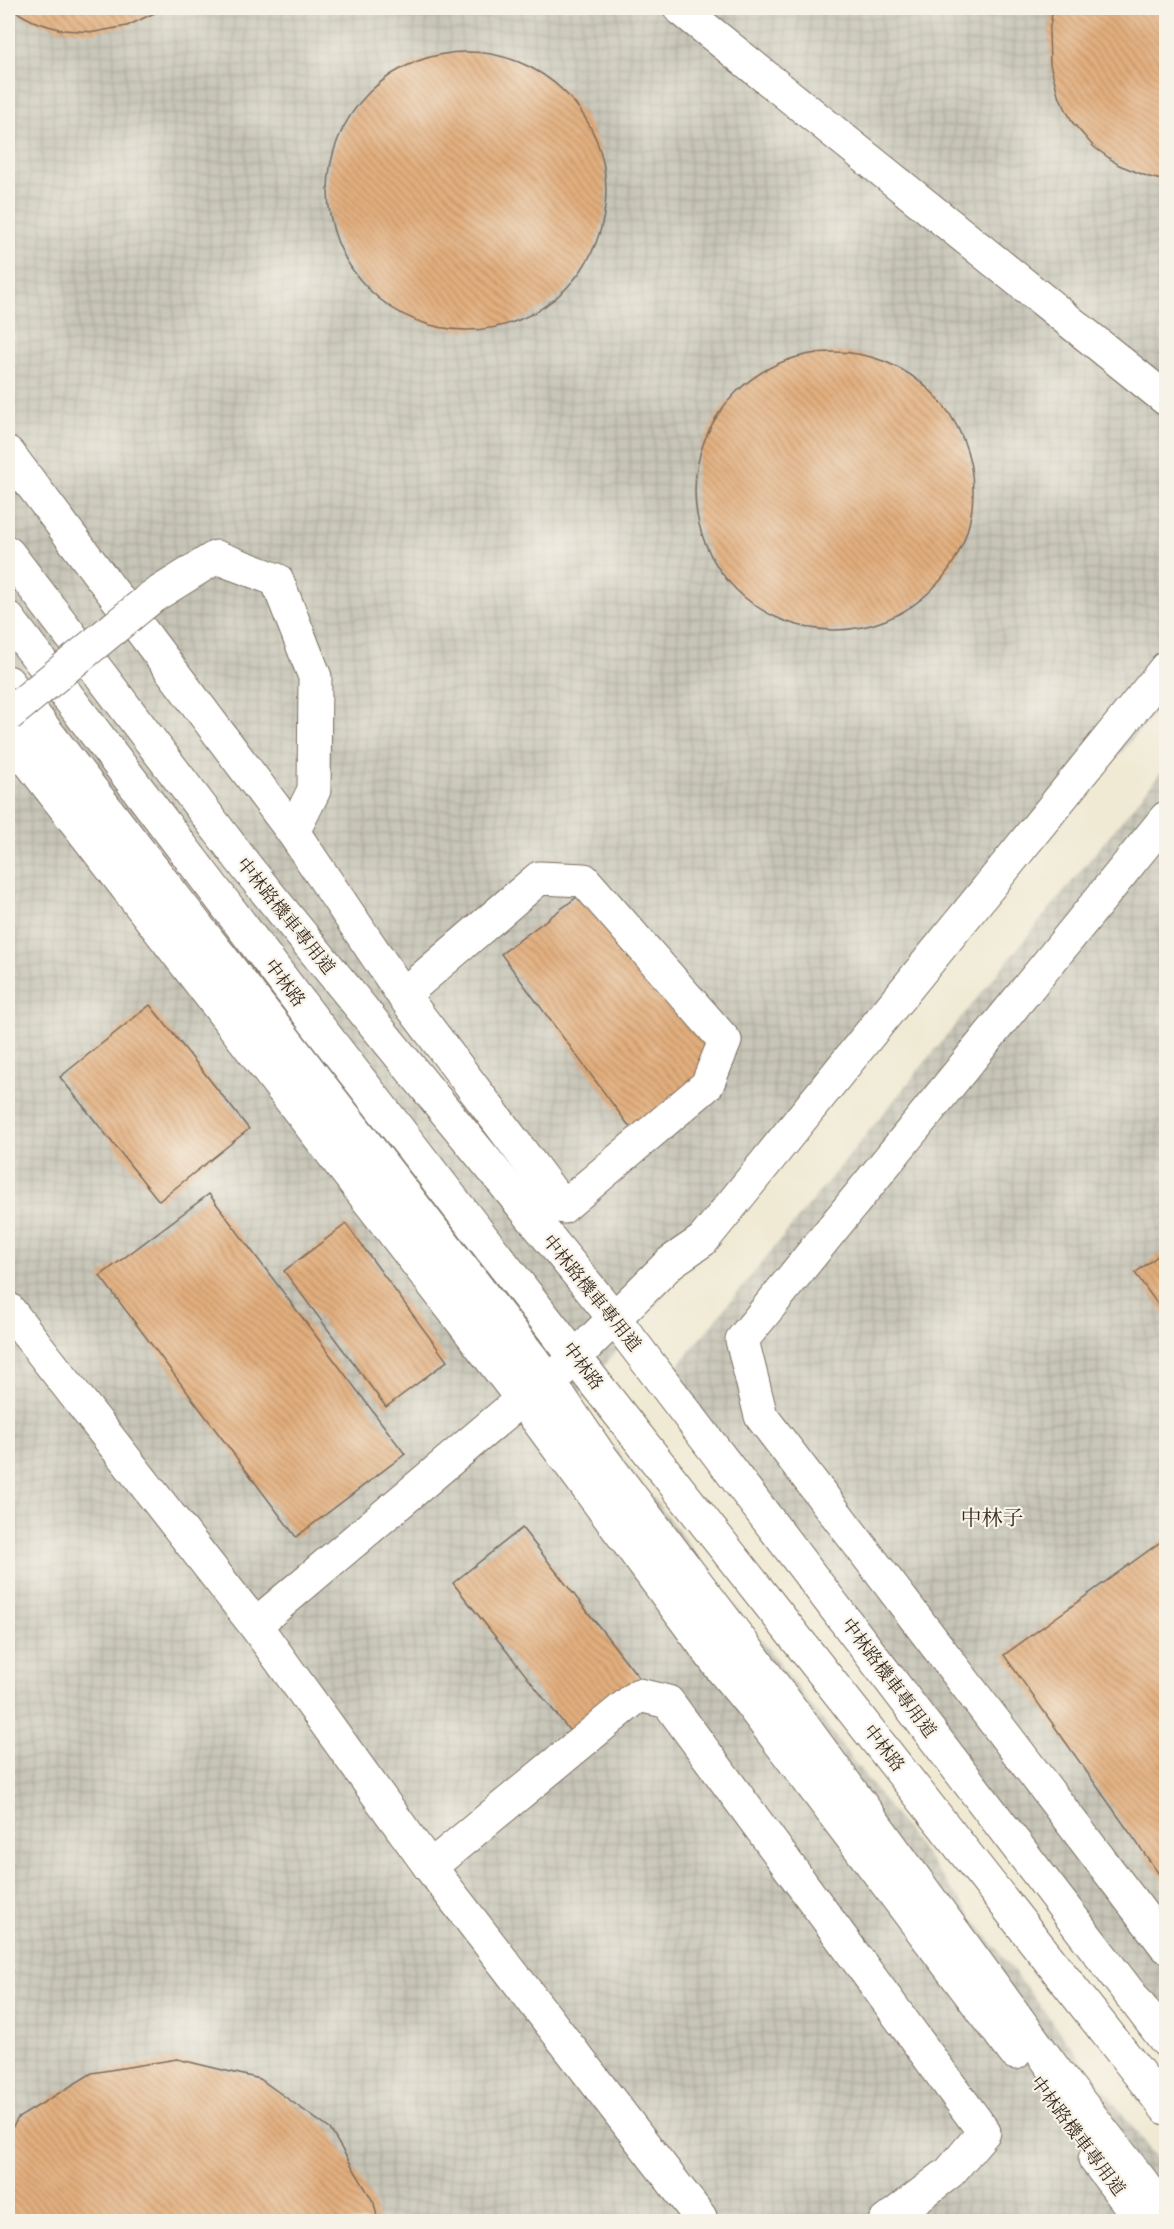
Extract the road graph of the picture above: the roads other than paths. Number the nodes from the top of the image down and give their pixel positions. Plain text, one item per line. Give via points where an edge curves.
1 (680, 8) edge
2 (1167, 399) edge
3 (8, 453) edge
4 (8, 553) edge
5 (8, 618) edge
6 (1167, 668) edge
7 (8, 682) edge
8 (8, 715) edge
9 (8, 734) edge
10 (1167, 818) edge
11 (294, 832) junction
12 (404, 995) junction
13 (8, 1309) edge
14 (614, 1318) junction
15 (575, 1356) junction
16 (550, 1382) junction
17 (522, 1399) junction
18 (255, 1625) junction
19 (430, 1867) junction
20 (1167, 1946) edge
21 (1167, 2041) edge
22 (1167, 2108) edge
23 (1167, 2213) edge
24 (700, 2222) edge
25 (885, 2222) edge
26 (1143, 2222) edge

1 - 2 street
3 - 11 street
4 - 14 street, 中林路機車專用道 via 248,869
5 - 15 street, 中林路 via 314,1022
6 - 14 street via 703,1240 671,1262
7 - 16 street
8 - 11 street, bridge via 152,597 216,557 277,580 315,677 314,790
9 - 17 street, 中林路機車專用道
10 - 20 street via 742,1340 761,1416
11 - 12 street
12 - 12 street via 563,1208 707,1085 725,1041 584,880 539,878
13 - 18 street
14 - 15 street
14 - 21 street, 中林路機車專用道
15 - 16 street
15 - 22 street, 中林路
16 - 17 street
16 - 23 street via 598,1453 755,1660 1057,2073
17 - 18 street
17 - 26 street, 中林路機車專用道 via 721,1668
18 - 19 street
19 - 24 street via 700,2217
19 - 25 street via 639,1695 668,1702 984,2132 950,2172

